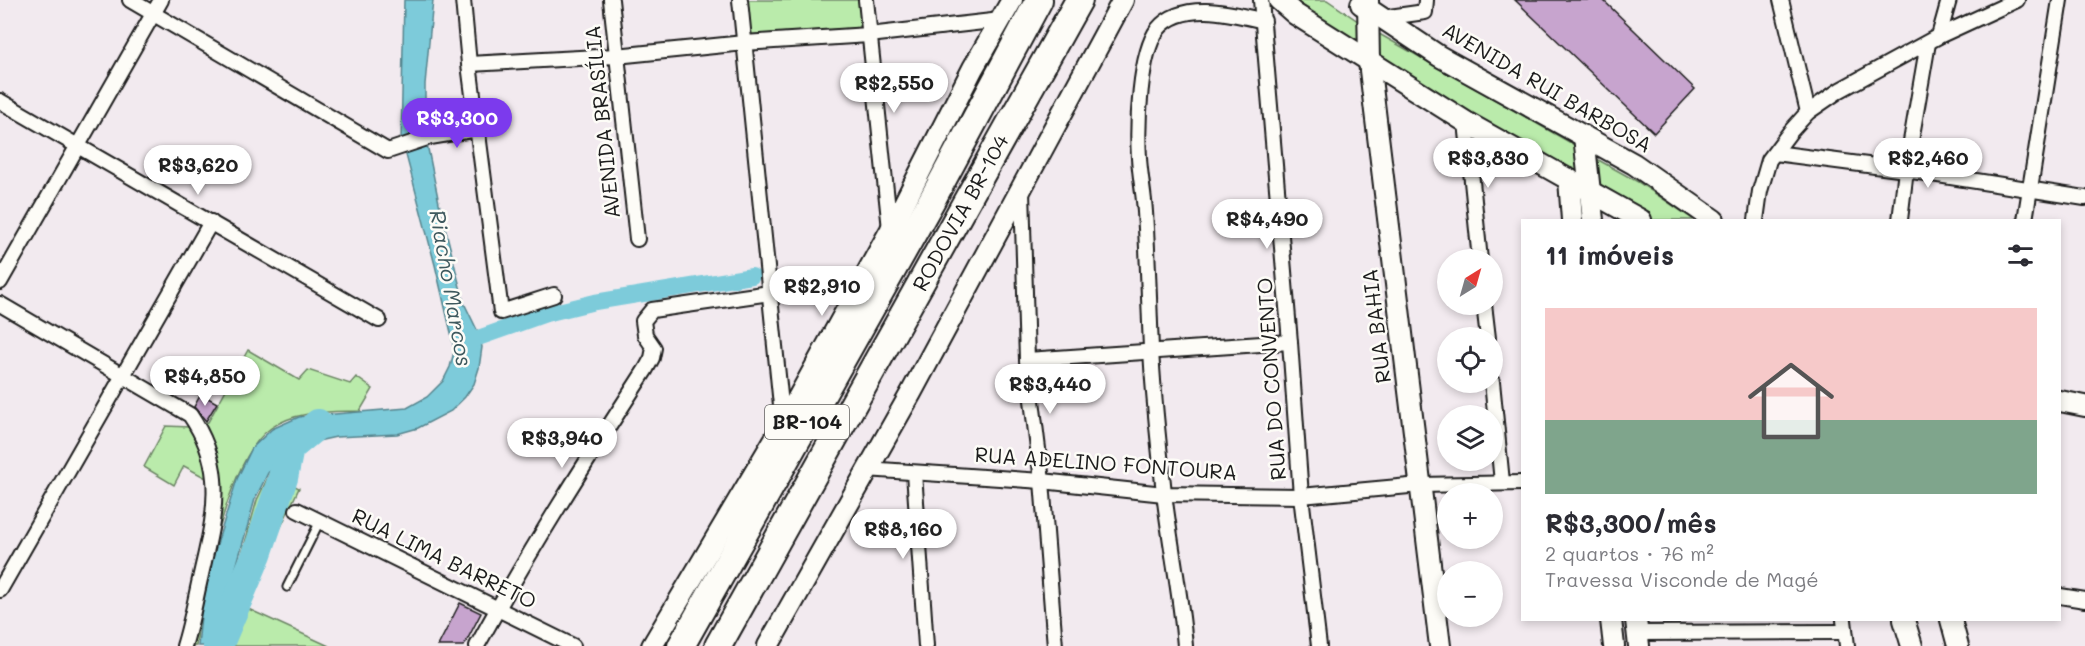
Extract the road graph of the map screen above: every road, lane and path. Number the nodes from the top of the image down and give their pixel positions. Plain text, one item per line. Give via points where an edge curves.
1 (130, 0) edge
2 (161, 0) edge
3 (464, 0) edge
4 (611, 0) edge
5 (740, 0) edge
6 (866, 0) edge
7 (1040, 0) edge
8 (1079, 0) edge
9 (1123, 0) edge
10 (1261, 0) edge
11 (1279, 0) edge
12 (1426, 0) edge
13 (1780, 0) edge
14 (1949, 0) edge
15 (2017, 0) edge
16 (2060, 0) edge
17 (1369, 7) edge
18 (1004, 9) edge
19 (153, 14) junction
20 (1264, 21) junction
21 (869, 35) junction
22 (1934, 40) junction
23 (744, 43) junction
24 (616, 56) junction
25 (1369, 62) junction
26 (469, 64) junction
27 (0, 101) edge
28 (1808, 112) junction
29 (1466, 122) junction
30 (478, 129) junction
31 (1584, 136) junction
32 (78, 146) junction
33 (1774, 153) junction
34 (1906, 170) junction
35 (1569, 179) junction
36 (1022, 185) junction
37 (2030, 190) junction
38 (1590, 191) junction
39 (2085, 198) edge
40 (1572, 219) edge
41 (1593, 219) edge
42 (1639, 219) edge
43 (1713, 219) edge
44 (1756, 219) edge
45 (1900, 219) edge
46 (2025, 219) edge
47 (211, 222) junction
48 (890, 231) junction
49 (637, 239) dead end
50 (1479, 249) edge
51 (0, 282) edge
52 (770, 293) junction
53 (554, 295) dead end
54 (0, 304) edge
55 (379, 320) dead end
56 (1290, 342) junction
57 (1151, 351) junction
58 (1027, 360) junction
59 (123, 375) junction
60 (1493, 393) edge
61 (2061, 401) edge
62 (2085, 406) edge
63 (783, 425) junction
64 (866, 469) junction
65 (914, 472) junction
66 (1042, 481) junction
67 (1502, 482) junction
68 (1521, 483) edge
69 (1420, 485) junction
70 (1164, 494) junction
71 (1301, 496) junction
72 (297, 510) dead end
73 (320, 522) junction
74 (287, 587) dead end
75 (0, 590) edge
76 (2061, 596) edge
77 (2085, 600) edge
78 (497, 609) junction
79 (1611, 621) edge
80 (1904, 621) edge
81 (1951, 621) edge
82 (1845, 626) edge
83 (1637, 633) edge
84 (184, 646) edge
85 (477, 646) edge
86 (573, 646) edge
87 (652, 646) edge
88 (681, 646) edge
89 (718, 646) edge
90 (768, 646) edge
91 (926, 646) edge
92 (1055, 646) edge
93 (1185, 646) edge
94 (1319, 646) edge
95 (1440, 646) edge
96 (1614, 646) edge
97 (1847, 646) edge
98 (1912, 646) edge
99 (1958, 646) edge

1 - 19 street
2 - 19 street
3 - 26 street
4 - 24 street, AVENIDA BRASÍLIA
5 - 23 street
6 - 21 street
7 - 88 highway, RODOVIA BR-104 / BR-104
8 - 89 highway, RODOVIA BR-104 / BR-104
9 - 36 main road
10 - 20 street, RUA DO CONVENTO
11 - 25 main road
12 - 17 street via 1425,12
13 - 28 street
14 - 22 street
15 - 22 street
16 - 37 street
17 - 25 main road, RUA BAHIA
17 - 31 main road, AVENIDA RUI BARBOSA via 1439,56
18 - 21 street
18 - 48 main road
19 - 30 street via 388,151 430,137
19 - 32 street
20 - 56 street, RUA DO CONVENTO
20 - 57 street via 1194,9 1173,15 1158,28 1152,41 1141,91 1139,156
21 - 23 street
21 - 48 street
22 - 28 street via 1840,90
22 - 34 street
23 - 24 street
23 - 52 street
24 - 26 street
24 - 49 street, AVENIDA BRASÍLIA
25 - 29 main road
25 - 69 main road, RUA BAHIA
26 - 30 street
27 - 32 street
28 - 33 street
29 - 35 main road
29 - 50 street
30 - 53 street via 501,312
31 - 38 main road
31 - 43 main road, AVENIDA RUI BARBOSA
32 - 47 street
32 - 51 street
33 - 34 street
33 - 44 street via 1764,174
34 - 37 street
34 - 45 street
35 - 38 main road
35 - 40 main road
36 - 58 street
36 - 64 main road
37 - 39 street
37 - 46 street
38 - 41 main road
38 - 42 main road
47 - 55 street
47 - 59 street
48 - 63 main road
52 - 63 street
52 - 78 street via 652,310 644,321 645,335 654,348 652,358
54 - 59 street
56 - 57 street
56 - 71 street, RUA DO CONVENTO
57 - 58 street
57 - 70 street
58 - 66 street
59 - 75 street
59 - 84 street via 190,415 209,451 214,479 209,538
60 - 67 street
61 - 62 main road
63 - 87 main road
64 - 65 street, RUA ADELINO FONTOURA
64 - 90 main road
65 - 66 street, RUA ADELINO FONTOURA
65 - 91 street
66 - 70 street, RUA ADELINO FONTOURA
66 - 92 street
67 - 68 street, RUA ADELINO FONTOURA
67 - 69 street, RUA ADELINO FONTOURA
69 - 71 street, RUA ADELINO FONTOURA
69 - 95 main road, RUA BAHIA
70 - 71 street, RUA ADELINO FONTOURA
70 - 93 street
71 - 94 street, RUA DO CONVENTO
72 - 73 street, RUA LIMA BARRETO
73 - 74 lane
73 - 78 street, RUA LIMA BARRETO
76 - 77 street
78 - 85 street
78 - 86 street, RUA LIMA BARRETO
79 - 96 main road
80 - 98 main road
81 - 99 main road
82 - 83 street
82 - 97 street

